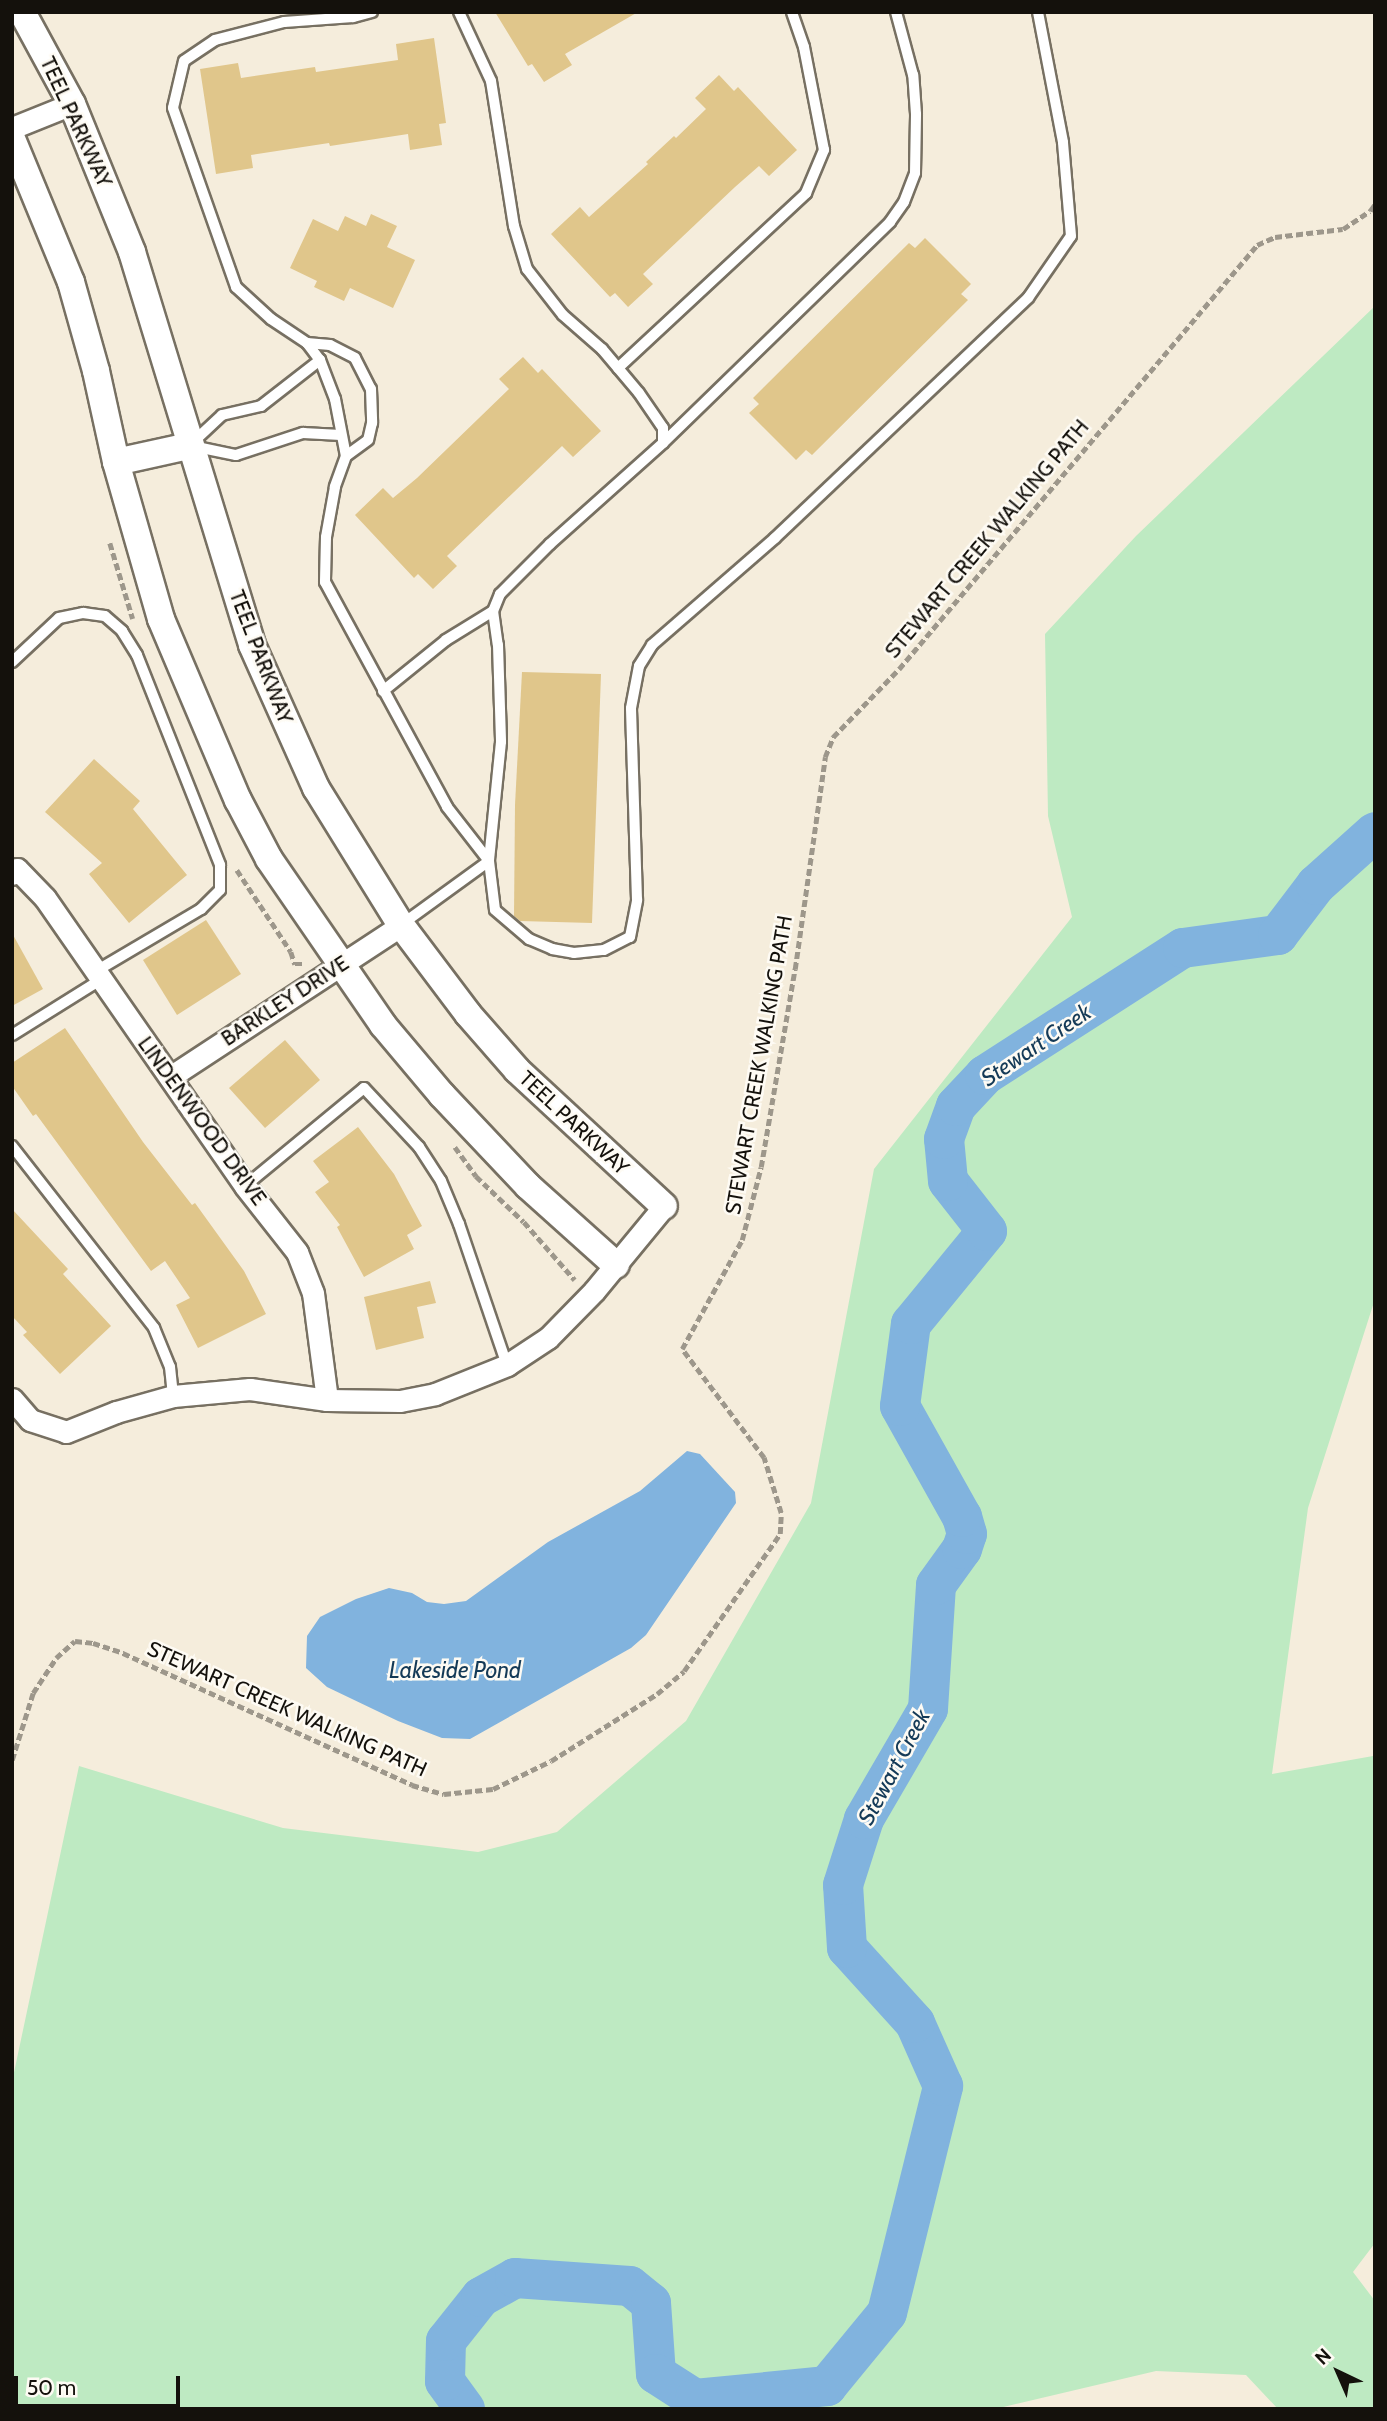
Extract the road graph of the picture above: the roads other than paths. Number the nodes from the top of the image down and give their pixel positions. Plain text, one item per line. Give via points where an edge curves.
1 (22, 12) edge
2 (372, 12) edge
3 (459, 12) edge
4 (792, 12) edge
5 (896, 12) edge
6 (1038, 12) edge
7 (72, 104) junction
8 (12, 128) edge
9 (12, 139) edge
10 (307, 343) junction
11 (320, 360) junction
12 (618, 368) junction
13 (341, 435) junction
14 (663, 443) junction
15 (189, 446) junction
16 (346, 456) junction
17 (116, 462) junction
18 (493, 611) junction
19 (12, 662) edge
20 (383, 691) junction
21 (489, 861) junction
22 (15, 872) edge
23 (401, 925) junction
24 (340, 965) junction
25 (99, 975) junction
26 (12, 1035) edge
27 (170, 1077) junction
28 (12, 1146) edge
29 (245, 1186) junction
30 (664, 1206) joint
31 (616, 1265) junction
32 (507, 1365) junction
33 (173, 1396) junction
34 (12, 1399) edge
35 (327, 1399) junction

1 - 7 street, TEEL PARKWAY
2 - 10 lane via 284,22 215,40 184,61 173,108 236,287
3 - 12 lane via 491,81 514,226 527,269 564,315
4 - 12 lane via 804,47 824,150 806,193
5 - 14 lane via 913,75 916,114 915,173 904,202 890,222
6 - 21 lane via 1063,142 1072,236 1028,298 775,538 652,645 639,666 631,708 637,900 630,937 604,950 574,953 529,939 495,910
7 - 8 street
7 - 15 street, TEEL PARKWAY via 132,252
9 - 17 street via 71,282
10 - 11 lane
10 - 16 lane via 330,345 355,358 371,389 368,440
11 - 13 lane via 335,400
11 - 15 lane via 261,406 222,415
12 - 14 lane via 663,428
13 - 15 lane via 303,433 236,455
13 - 16 lane
14 - 18 lane via 550,544 500,594
15 - 17 street
15 - 23 street, TEEL PARKWAY via 252,645 281,712 316,788
16 - 20 lane via 326,537 325,582
17 - 24 street via 161,619 238,800 269,859
18 - 20 lane via 446,640
18 - 21 lane via 501,742
19 - 25 lane via 59,618 83,613 105,616 122,631 136,655 220,865 220,890 201,909
20 - 21 lane via 447,807
21 - 23 lane
22 - 25 street, LINDENWOOD DRIVE via 45,898
23 - 24 street, BARKLEY DRIVE
23 - 30 street, TEEL PARKWAY via 517,1070
24 - 27 street, BARKLEY DRIVE
24 - 31 street via 442,1095 528,1186
25 - 26 lane
25 - 27 street, LINDENWOOD DRIVE
27 - 29 street, LINDENWOOD DRIVE
28 - 33 lane via 154,1328 170,1367
29 - 32 lane via 363,1088 419,1147 441,1181
29 - 35 street, LINDENWOOD DRIVE via 297,1252 313,1293
30 - 31 street
31 - 32 street via 548,1338
32 - 35 street via 435,1394 400,1401
33 - 34 street via 66,1432 30,1420
33 - 35 street via 250,1389

